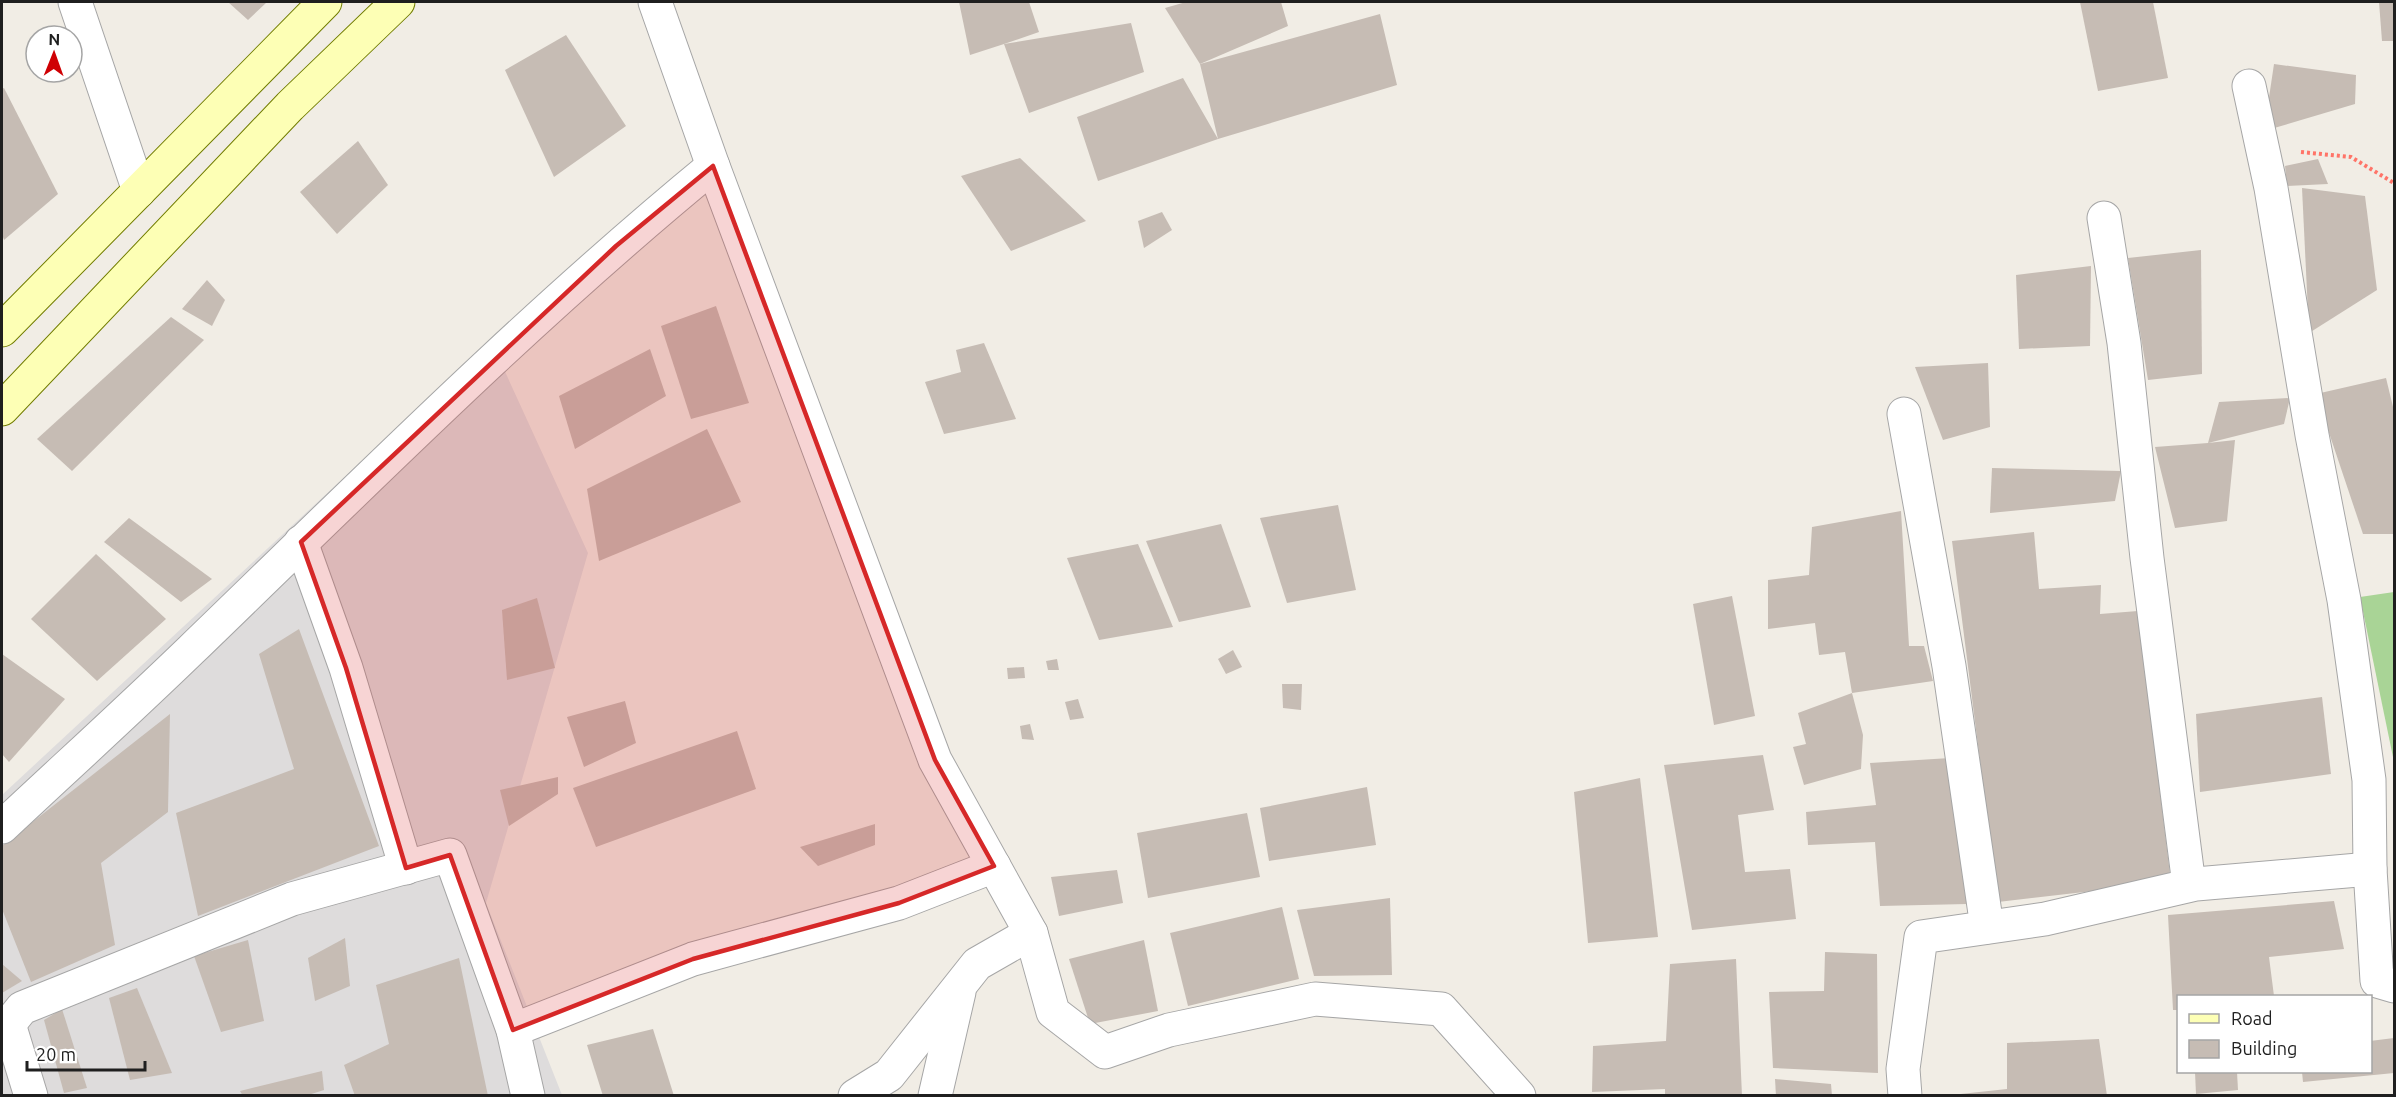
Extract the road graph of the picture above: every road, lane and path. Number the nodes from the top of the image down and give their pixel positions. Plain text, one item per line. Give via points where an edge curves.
1 (75, 2) edge
2 (325, 2) edge
3 (398, 2) edge
4 (655, 2) edge
5 (2249, 86) dead end
6 (2262, 149) junction
7 (713, 166) junction
8 (2394, 183) edge
9 (139, 191) junction
10 (2104, 218) dead end
11 (2, 330) edge
12 (2, 409) edge
13 (1904, 414) dead end
14 (301, 542) junction
15 (2, 827) edge
16 (994, 866) junction
17 (406, 868) junction
18 (2370, 869) junction
19 (2189, 885) junction
20 (1987, 927) junction
21 (1031, 933) junction
22 (961, 985) junction
23 (2394, 986) edge
24 (5, 1025) edge
25 (513, 1030) junction
26 (32, 1095) edge
27 (528, 1095) edge
28 (855, 1095) edge
29 (935, 1095) edge
30 (1520, 1095) edge
31 (1905, 1095) edge

1 - 9 street
2 - 9 main road
3 - 12 main road via 290,106
4 - 7 street
5 - 6 street
6 - 8 path via 2351,157
6 - 18 street via 2344,600 2369,780
7 - 14 street via 616,246
7 - 16 street via 936,760
9 - 11 main road
10 - 19 street via 2124,343
13 - 20 street via 1949,666
14 - 15 street
14 - 17 street via 346,668
16 - 21 street
16 - 25 street via 900,903 693,959
17 - 24 street via 292,898 22,1008
17 - 25 street via 450,855
18 - 19 street
18 - 23 street via 2377,981
19 - 20 street via 2044,919
20 - 31 street via 1921,938 1903,1070
21 - 22 street via 977,964
21 - 30 street via 1053,1012 1104,1052 1169,1030 1315,999 1441,1009
22 - 28 street via 889,1075
22 - 29 street
24 - 26 street
25 - 27 street

